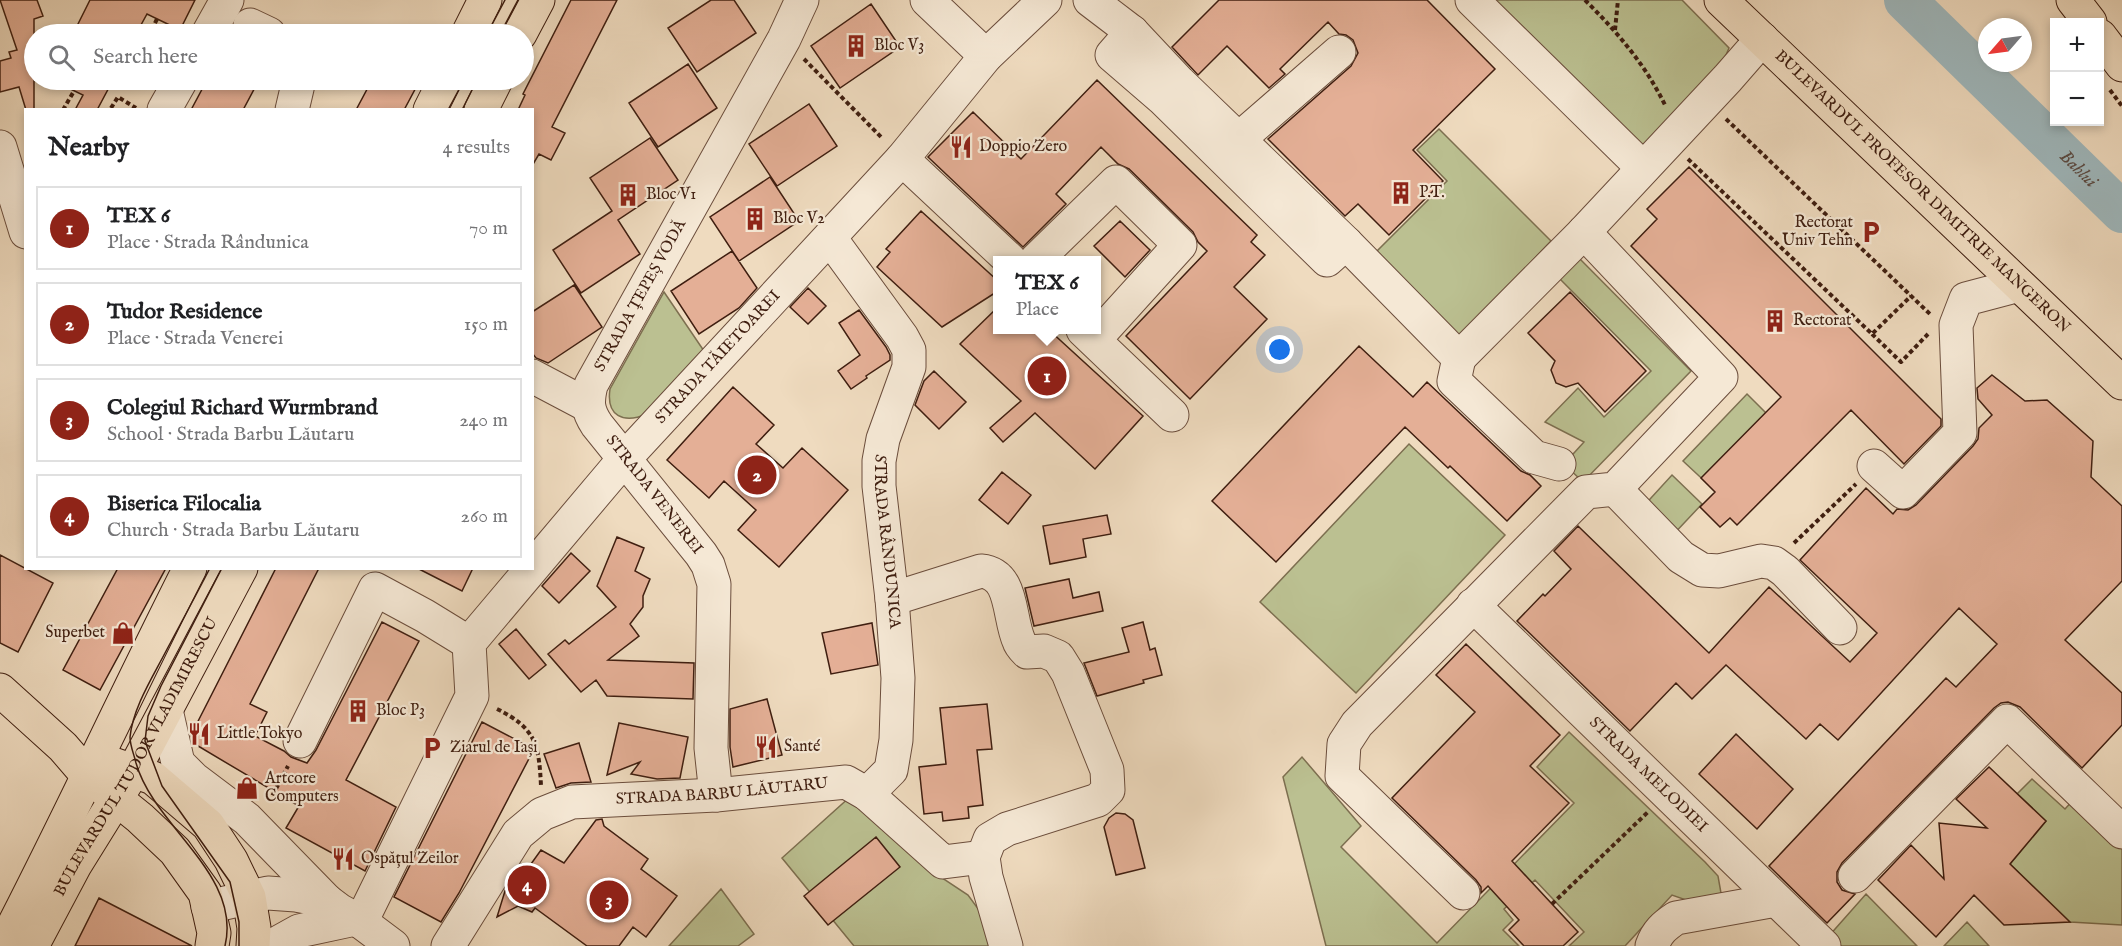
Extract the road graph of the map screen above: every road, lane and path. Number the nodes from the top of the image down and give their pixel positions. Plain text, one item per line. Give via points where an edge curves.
1 (227, 0) edge
2 (485, 0) edge
3 (538, 0) edge
4 (802, 0) edge
5 (927, 0) edge
6 (1045, 0) edge
7 (1089, 0) edge
8 (1472, 0) edge
9 (1585, 0) edge
10 (1618, 0) edge
11 (1721, 0) edge
12 (2073, 0) edge
13 (2087, 18) edge
14 (158, 19) dead end
15 (155, 24) edge
16 (214, 24) edge
17 (473, 24) edge
18 (525, 24) edge
19 (1615, 30) junction
20 (1132, 32) junction
21 (784, 39) junction
22 (1762, 39) junction
23 (2104, 41) edge
24 (1339, 52) dead end
25 (986, 56) junction
26 (2122, 65) edge
27 (74, 90) dead end
28 (175, 90) edge
29 (297, 90) edge
30 (440, 90) edge
31 (491, 90) edge
32 (1706, 100) junction
33 (64, 108) edge
34 (111, 108) dead end
35 (136, 108) edge
36 (165, 108) edge
37 (292, 108) edge
38 (431, 108) edge
39 (482, 108) edge
40 (1673, 135) junction
41 (1239, 139) junction
42 (0, 147) edge
43 (902, 159) junction
44 (1643, 168) junction
45 (24, 225) edge
46 (1584, 232) junction
47 (830, 238) junction
48 (1346, 243) junction
49 (1005, 256) edge
50 (1041, 256) edge
51 (2019, 285) junction
52 (1911, 296) junction
53 (1101, 322) edge
54 (1947, 324) junction
55 (1872, 334) junction
56 (1088, 335) edge
57 (1459, 357) junction
58 (534, 377) edge
59 (2122, 383) edge
60 (587, 405) junction
61 (1172, 416) dead end
62 (625, 458) junction
63 (1559, 464) dead end
64 (1874, 466) joint
65 (1615, 489) junction
66 (1774, 563) junction
67 (189, 570) edge
68 (240, 570) edge
69 (892, 599) junction
70 (1473, 605) junction
71 (1840, 628) dead end
72 (469, 655) junction
73 (1, 692) edge
74 (166, 710) junction
75 (510, 715) dead end
76 (300, 741) joint
77 (92, 767) junction
78 (134, 770) junction
79 (867, 794) junction
80 (716, 795) junction
81 (117, 799) junction
82 (269, 803) dead end
83 (1649, 811) dead end
84 (542, 814) junction
85 (2122, 832) edge
86 (983, 857) junction
87 (1855, 876) dead end
88 (1463, 893) dead end
89 (249, 897) junction
90 (1776, 900) junction
91 (327, 901) junction
92 (1552, 904) dead end
93 (208, 908) junction
94 (358, 921) junction
95 (3, 946) edge
96 (32, 946) edge
97 (212, 946) edge
98 (253, 946) edge
99 (272, 946) edge
100 (393, 946) edge
101 (448, 946) edge
102 (1006, 946) edge
103 (1652, 946) edge
104 (1824, 946) edge

1 - 16 street
2 - 17 main road
3 - 18 main road
4 - 21 street, STRADA ȚEPEȘ VODĂ
5 - 25 street
6 - 25 street, STRADA TĂIETOAREI
7 - 20 street
8 - 44 street
9 - 19 path
10 - 19 path
11 - 22 main road, BULEVARDUL PROFESOR DIMITRIE MANGERON
12 - 13 main road
14 - 15 path
19 - 40 path via 1658,90
20 - 41 street
20 - 48 street via 1112,55 1171,107 1327,260
21 - 43 path
21 - 60 street, STRADA ȚEPEȘ VODĂ via 591,385
22 - 32 street
22 - 51 main road, BULEVARDUL PROFESOR DIMITRIE MANGERON
23 - 26 main road
24 - 41 street
25 - 43 street, STRADA TĂIETOAREI
27 - 33 path
28 - 36 street
29 - 37 street
30 - 38 main road
31 - 39 main road
32 - 40 street
32 - 52 path
34 - 35 path via 118,97
40 - 44 street
40 - 55 path
41 - 48 street
42 - 45 street
43 - 47 street, STRADA TĂIETOAREI
43 - 49 street
44 - 46 street
46 - 57 street
46 - 65 street via 1721,377
47 - 62 street, STRADA TĂIETOAREI
47 - 69 street, STRADA RÂNDUNICA via 903,337 910,356 908,374 882,439 879,461
48 - 57 street
50 - 53 street via 1116,182 1180,245
51 - 54 street via 1966,298
51 - 59 main road, BULEVARDUL PROFESOR DIMITRIE MANGERON
52 - 54 path
52 - 55 path
54 - 55 path via 1901,362
54 - 64 street via 1960,433 1903,492
56 - 61 street
57 - 63 street via 1454,381 1534,457
58 - 60 street
60 - 62 street, STRADA VENEREI
62 - 72 street, STRADA TĂIETOAREI
62 - 80 street, STRADA VENEREI via 711,572 711,748
64 - 66 path
65 - 66 street via 1681,557 1702,570 1719,572 1761,561
65 - 70 street via 1586,492
66 - 71 street
67 - 77 main road, BULEVARDUL TUDOR VLADIMIRESCU
68 - 74 main road, BULEVARDUL TUDOR VLADIMIRESCU
69 - 79 street, STRADA RÂNDUNICA via 898,678 896,740 891,770
69 - 86 street via 981,571 997,576 1006,591 1019,642 1027,652 1044,651 1058,657 1068,673 1107,770 1108,789 1098,800 1007,829 990,839
70 - 88 street via 1357,724 1344,744 1342,776
70 - 90 street, STRADA MELODIEI
72 - 76 street via 425,615 375,589
72 - 94 street via 472,696
73 - 77 main road via 63,747
74 - 78 main road, BULEVARDUL TUDOR VLADIMIRESCU
74 - 91 street via 178,763 247,819
75 - 84 path via 523,724 538,746
76 - 82 path
77 - 78 main road
77 - 81 main road
77 - 95 main road, BULEVARDUL TUDOR VLADIMIRESCU
78 - 81 main road, BULEVARDUL TUDOR VLADIMIRESCU
78 - 89 main road via 153,778 208,825
79 - 80 street, STRADA BARBU LĂUTARU via 846,782
79 - 86 street, STRADA BARBU LĂUTARU via 943,862
80 - 84 street, STRADA BARBU LĂUTARU via 572,802
81 - 93 main road via 176,851 205,893
81 - 96 main road, BULEVARDUL TUDOR VLADIMIRESCU via 75,865
83 - 92 path
84 - 101 street, STRADA BARBU LĂUTARU via 518,834
85 - 87 street via 2007,721
86 - 102 street
89 - 91 street via 268,893
89 - 93 street
89 - 98 main road
90 - 103 street via 1676,918 1663,927
90 - 104 street, STRADA MELODIEI
91 - 94 street
93 - 97 main road via 214,933
94 - 99 street via 299,931
94 - 100 street

